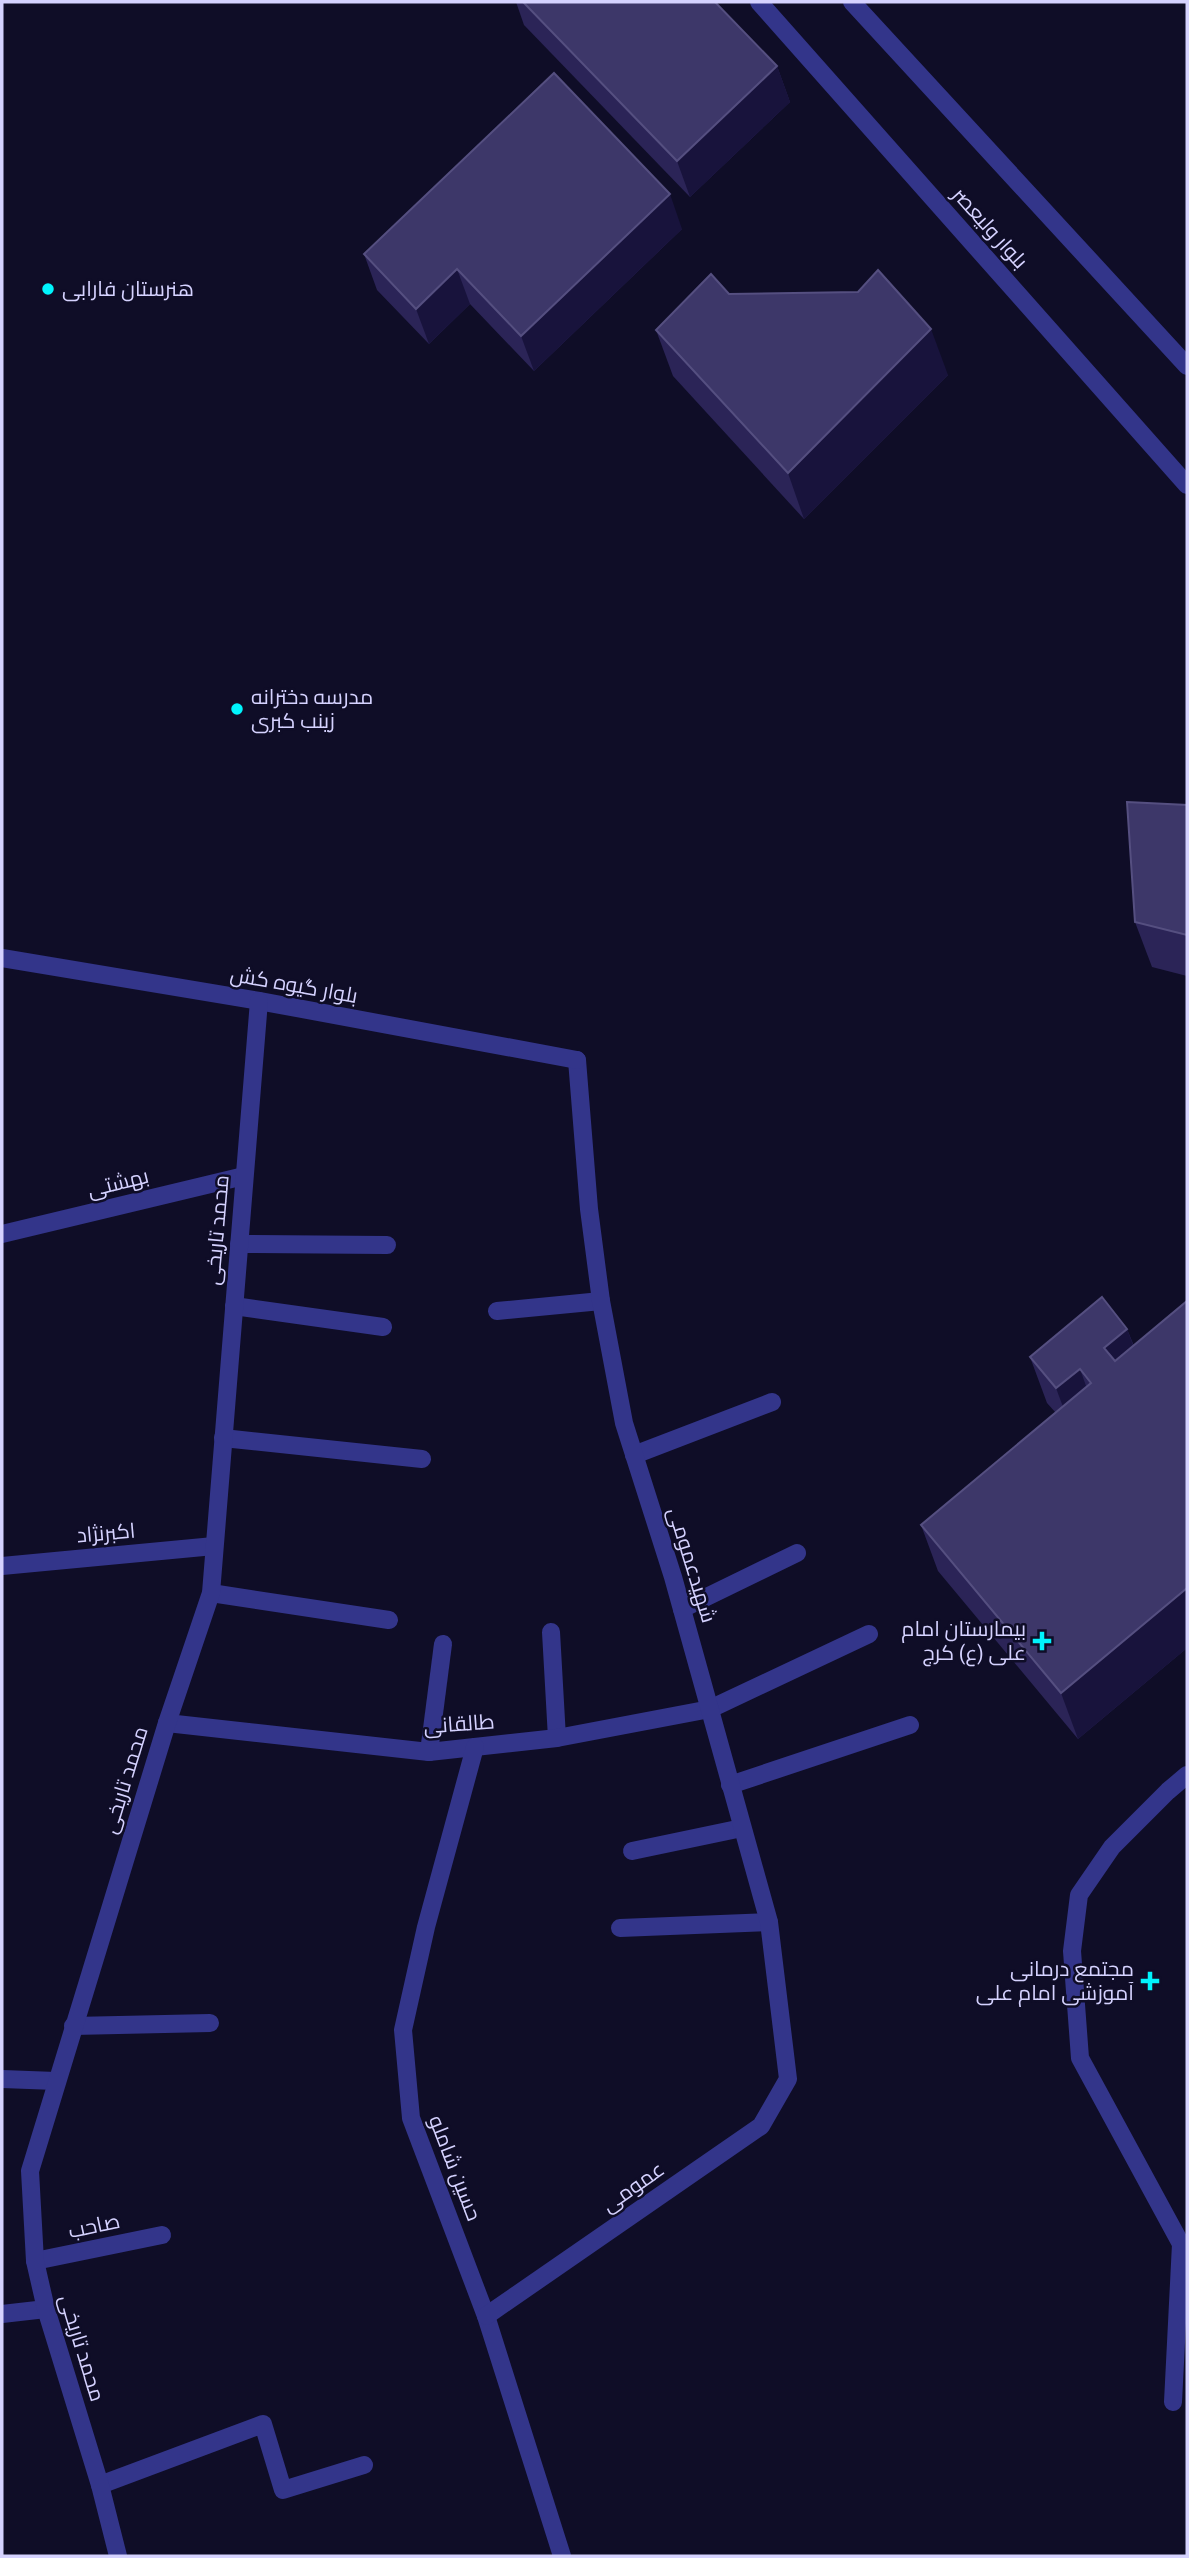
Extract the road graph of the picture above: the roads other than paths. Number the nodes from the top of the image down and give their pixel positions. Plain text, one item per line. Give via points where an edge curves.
1 (759, 2) edge
2 (852, 2) edge
3 (1187, 366) edge
4 (1187, 485) edge
5 (2, 958) edge
6 (259, 1001) junction
7 (577, 1060) joint
8 (244, 1176) junction
9 (2, 1234) edge
10 (239, 1244) junction
11 (387, 1245) dead end
12 (601, 1301) junction
13 (234, 1306) junction
14 (497, 1311) dead end
15 (383, 1327) dead end
16 (772, 1402) dead end
17 (222, 1438) junction
18 (634, 1455) junction
19 (422, 1459) dead end
20 (214, 1546) junction
21 (797, 1553) dead end
22 (2, 1566) edge
23 (211, 1593) junction
24 (682, 1609) junction
25 (389, 1620) dead end
26 (551, 1632) dead end
27 (869, 1634) dead end
28 (443, 1644) dead end
29 (710, 1709) junction
30 (167, 1723) junction
31 (910, 1725) dead end
32 (557, 1738) junction
33 (475, 1747) junction
34 (429, 1752) junction
35 (1187, 1775) edge
36 (730, 1785) junction
37 (742, 1828) junction
38 (632, 1851) dead end
39 (769, 1922) junction
40 (620, 1928) dead end
41 (210, 2022) dead end
42 (73, 2026) junction
43 (2, 2079) edge
44 (788, 2079) joint
45 (56, 2081) junction
46 (162, 2235) dead end
47 (1184, 2244) edge
48 (35, 2261) junction
49 (46, 2309) junction
50 (2, 2314) edge
51 (486, 2316) junction
52 (1173, 2402) dead end
53 (364, 2465) dead end
54 (100, 2486) junction
55 (118, 2556) edge
56 (562, 2556) edge

1 - 4 street, بلوار ولیعصر
2 - 3 street
5 - 6 street, بلوار گیوه کش
6 - 7 street, بلوار گیوه کش
6 - 8 street, محمد تاریخی
7 - 12 street, شهیدعمومی
8 - 9 street, بهشتی
8 - 10 street, محمد تاریخی
10 - 11 street
10 - 13 street, محمد تاریخی
12 - 14 street
12 - 18 street, شهیدعمومی
13 - 15 street
13 - 17 street, محمد تاریخی
16 - 18 street
17 - 19 street
17 - 20 street, محمد تاریخی
18 - 24 street, شهیدعمومی
20 - 22 street, اکبرنژاد
20 - 23 street, محمد تاریخی
21 - 24 street
23 - 25 street
23 - 30 street, محمد تاریخی
24 - 29 street, شهیدعمومی
26 - 32 street
27 - 29 street, طالقانی
28 - 34 street
29 - 32 street, طالقانی
29 - 36 street, شهیدعمومی
30 - 34 street, طالقانی
30 - 42 street, محمد تاریخی
31 - 36 street
32 - 33 street, طالقانی
33 - 34 street, طالقانی
33 - 51 street, حسین شاملو via 403,2030 411,2118
35 - 47 street via 1112,1847 1079,1895 1072,1951 1080,2058
36 - 37 street, شهیدعمومی
37 - 38 street
37 - 39 street, شهیدعمومی
39 - 40 street
39 - 44 street, شهیدعمومی
41 - 42 street
42 - 45 street, محمد تاریخی
43 - 45 street
44 - 51 street, عمومی via 761,2126
45 - 48 street, محمد تاریخی via 30,2171
46 - 48 street, صاحب
47 - 52 street
48 - 49 street, محمد تاریخی
49 - 50 street
49 - 54 street, محمد تاریخی
51 - 56 street, حسین شاملو
53 - 54 street via 283,2490 263,2424
54 - 55 street, محمد تاریخی

